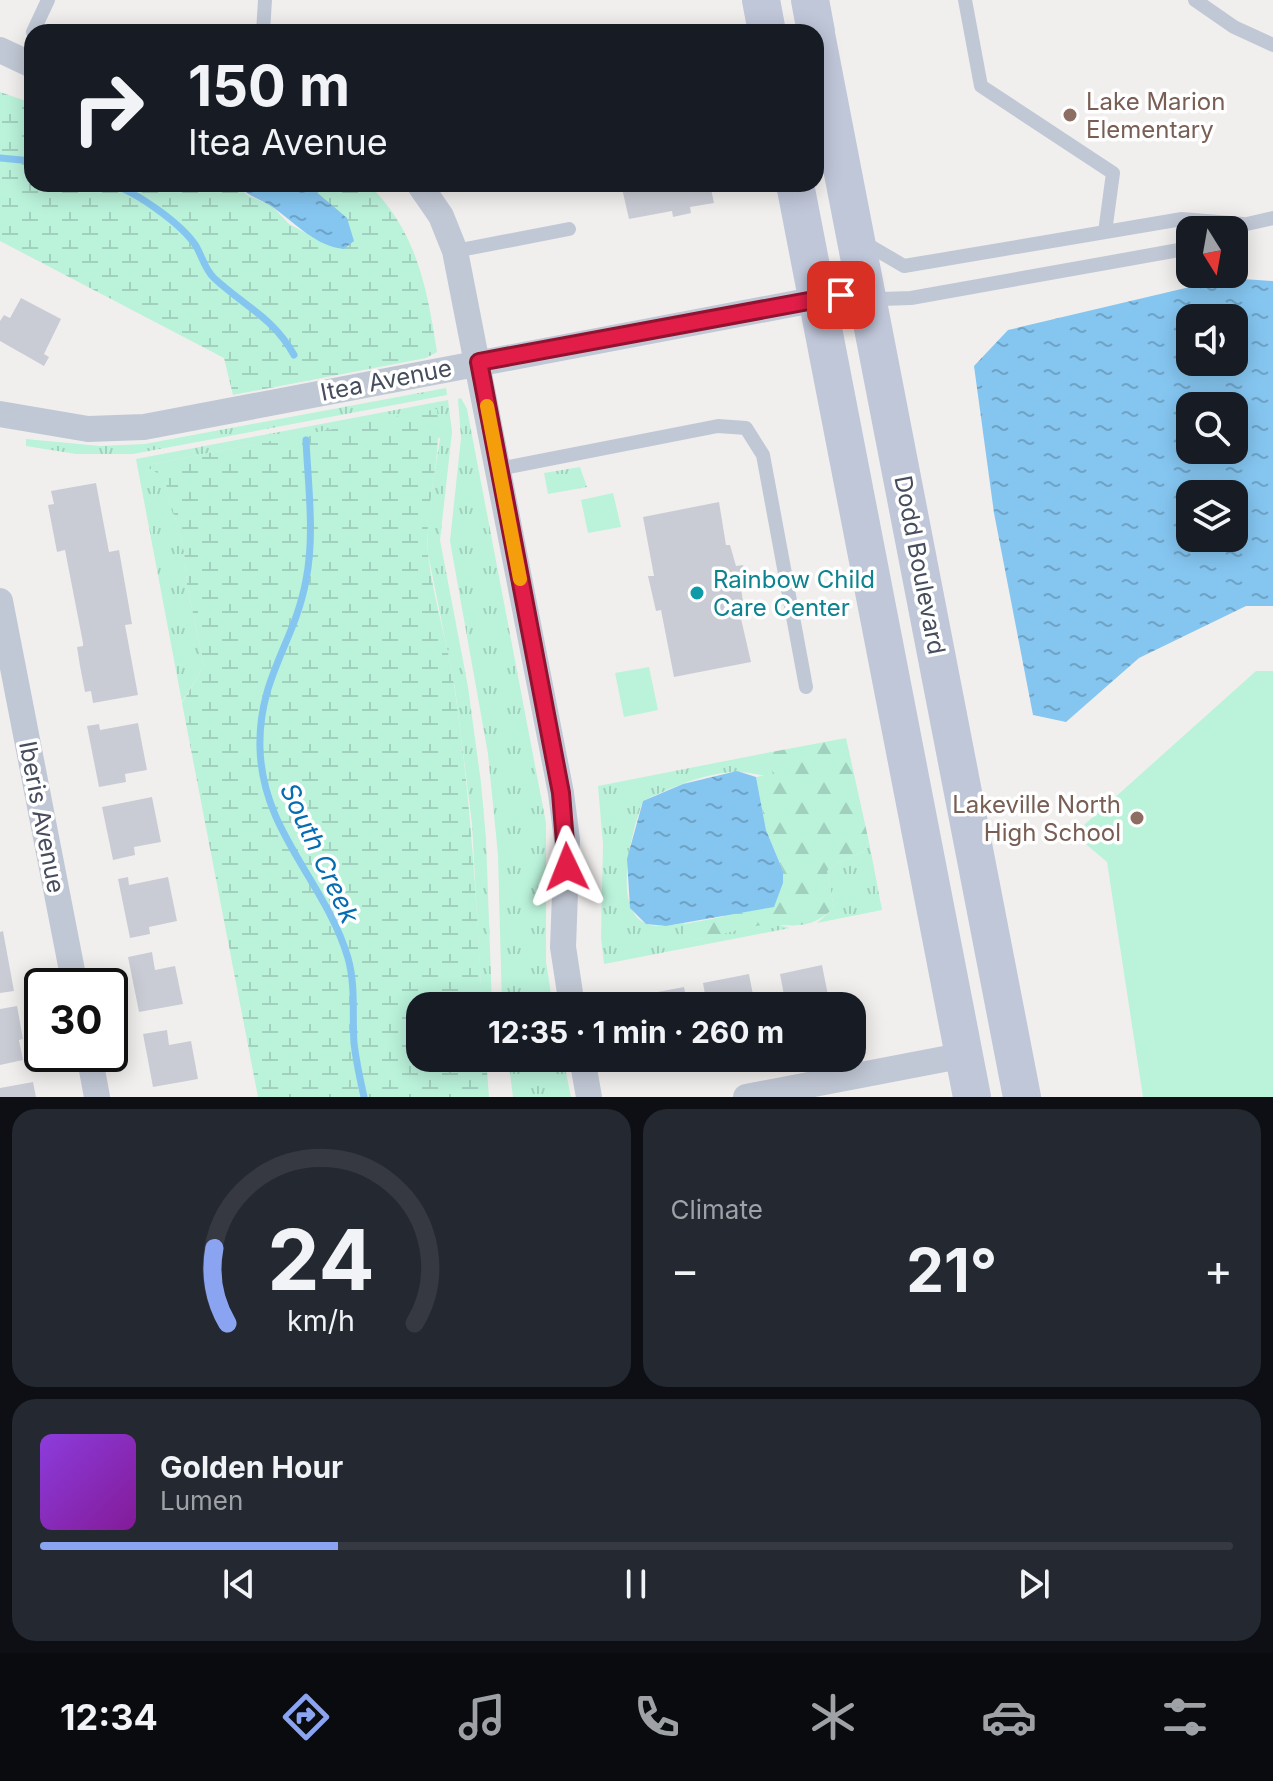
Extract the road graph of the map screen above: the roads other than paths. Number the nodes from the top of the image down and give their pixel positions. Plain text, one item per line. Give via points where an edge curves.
1 (48, 0) edge
2 (265, 0) edge
3 (761, 0) edge
4 (810, 0) edge
5 (965, 0) edge
6 (1195, 0) edge
7 (37, 24) edge
8 (264, 24) edge
9 (766, 24) edge
10 (814, 24) edge
11 (1273, 45) edge
12 (824, 75) edge
13 (424, 192) edge
14 (797, 192) edge
15 (1273, 218) edge
16 (1176, 220) edge
17 (1248, 224) edge
18 (569, 229) dead end
19 (1105, 232) junction
20 (855, 237) junction
21 (455, 251) junction
22 (1176, 251) edge
23 (866, 290) junction
24 (817, 300) junction
25 (479, 362) junction
26 (2, 421) edge
27 (499, 469) junction
28 (0, 601) edge
29 (806, 687) dead end
30 (71, 968) edge
31 (570, 992) edge
32 (965, 1055) junction
33 (92, 1072) edge
34 (585, 1072) edge
35 (97, 1097) edge
36 (589, 1097) edge
37 (746, 1097) edge
38 (972, 1097) edge
39 (1022, 1097) edge

1 - 7 lane
2 - 8 lane
3 - 9 main road
4 - 10 main road, Dodd Boulevard
5 - 19 lane via 981,86 1113,173
6 - 11 lane
12 - 20 main road, Dodd Boulevard
13 - 21 street
14 - 24 main road, Dodd Boulevard
15 - 17 lane
16 - 19 lane
18 - 21 lane
19 - 20 lane via 904,266
20 - 23 main road, Dodd Boulevard
21 - 25 street
22 - 23 lane via 911,298 881,299
23 - 24 street, Itea Avenue
23 - 39 main road, Dodd Boulevard
24 - 25 street, Itea Avenue
24 - 32 main road, Dodd Boulevard
25 - 26 street, Itea Avenue via 127,429
25 - 27 street
27 - 29 lane via 718,426 746,428 763,455
27 - 31 street via 565,817 563,947
28 - 30 street, Iberis Avenue
32 - 37 street
32 - 38 main road, Dodd Boulevard
33 - 35 street
34 - 36 street

